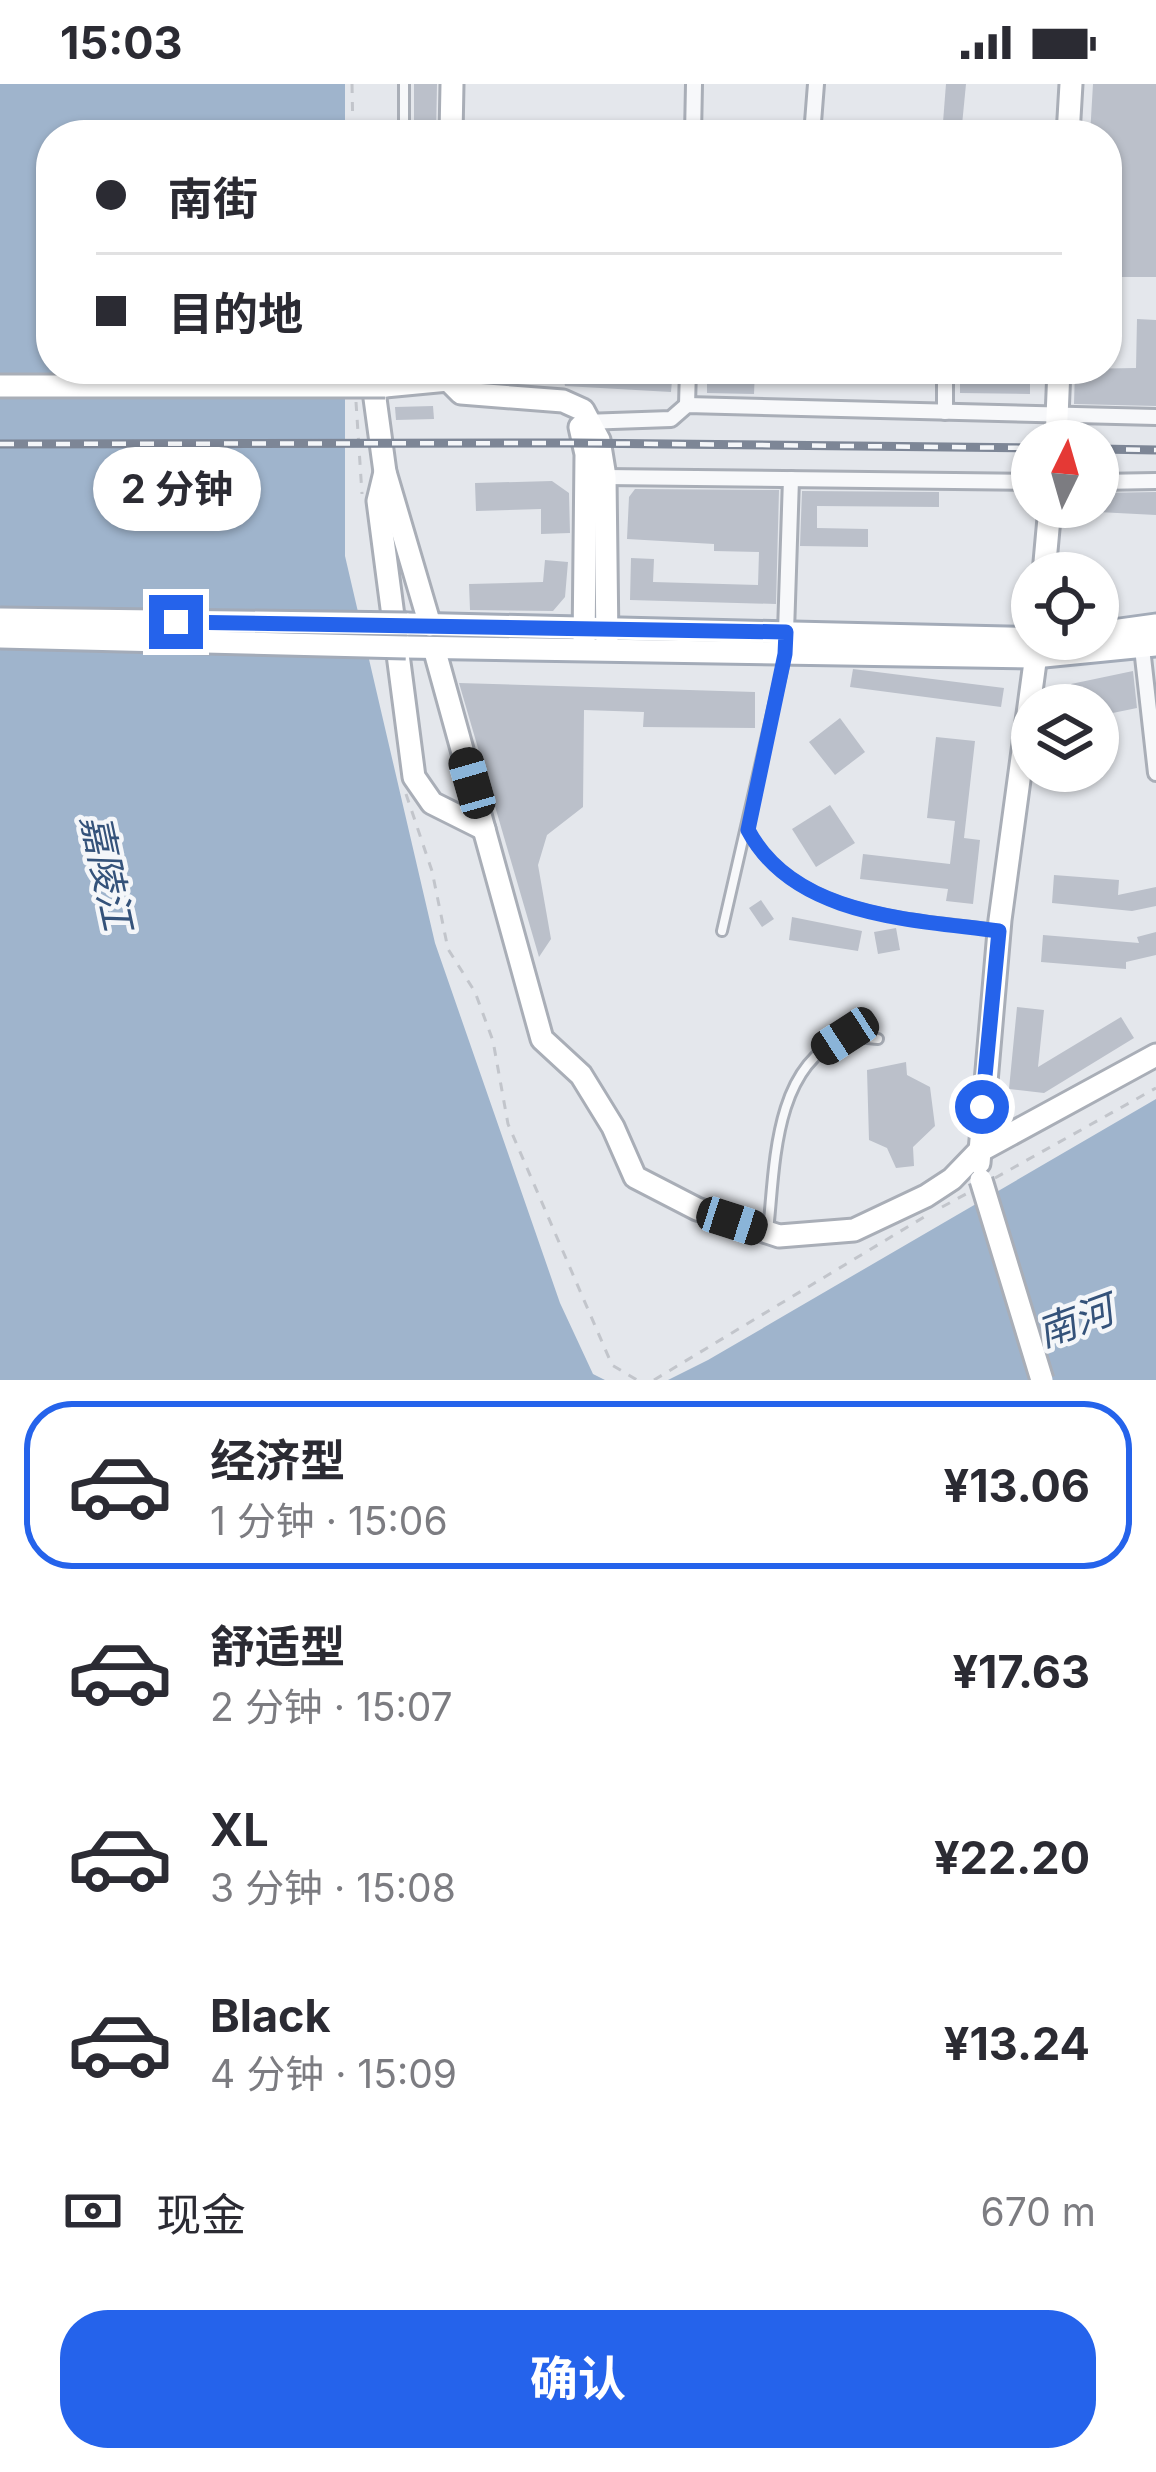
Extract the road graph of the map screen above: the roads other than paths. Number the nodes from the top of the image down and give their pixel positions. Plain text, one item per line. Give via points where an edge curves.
1 (404, 84) edge
2 (452, 84) edge
3 (694, 84) edge
4 (816, 84) edge
5 (1071, 84) edge
6 (404, 120) edge
7 (451, 120) edge
8 (693, 120) edge
9 (813, 120) edge
10 (1068, 120) edge
11 (94, 384) edge
12 (378, 384) edge
13 (454, 384) edge
14 (688, 384) edge
15 (945, 384) edge
16 (1059, 384) edge
17 (0, 386) edge
18 (687, 406) junction
19 (945, 412) junction
20 (1059, 415) junction
21 (1156, 417) edge
22 (1058, 420) edge
23 (583, 422) junction
24 (385, 472) junction
25 (604, 477) junction
26 (791, 479) junction
27 (1156, 481) edge
28 (1011, 482) edge
29 (1119, 482) edge
30 (0, 620) edge
31 (1156, 625) edge
32 (1119, 630) edge
33 (419, 636) junction
34 (0, 637) edge
35 (595, 639) junction
36 (786, 643) junction
37 (1011, 644) edge
38 (1119, 645) edge
39 (1149, 646) edge
40 (1037, 660) edge
41 (1156, 773) edge
42 (484, 829) junction
43 (748, 830) junction
44 (722, 931) dead end
45 (999, 931) junction
46 (878, 1039) dead end
47 (1156, 1055) edge
48 (978, 1152) junction
49 (768, 1232) junction
50 (1042, 1380) edge

1 - 6 lane
2 - 7 street
3 - 8 street
4 - 9 street
5 - 10 street
11 - 17 street, bridge
12 - 24 street
13 - 23 street via 461,393 563,401 583,410
14 - 18 street
15 - 19 street
16 - 20 street
18 - 19 street
18 - 23 street via 671,418
19 - 20 street
20 - 21 street
20 - 22 street
23 - 25 street via 599,440
23 - 35 street
24 - 33 street
24 - 42 street via 378,501 411,766 432,803
25 - 26 street
25 - 35 street
26 - 28 street
26 - 36 street
27 - 29 street
30 - 33 street, bridge
31 - 32 street
33 - 34 street, bridge
33 - 35 street
33 - 42 street
35 - 36 street
36 - 37 street
36 - 43 lane
38 - 39 street
39 - 41 street
40 - 45 street
42 - 49 street via 542,1039 581,1075 635,1178
43 - 44 lane
43 - 45 lane via 763,859 823,897 875,914
45 - 48 street
46 - 49 lane via 845,1036 791,1088
47 - 48 street
48 - 49 street via 926,1196 854,1230
48 - 50 street, bridge

